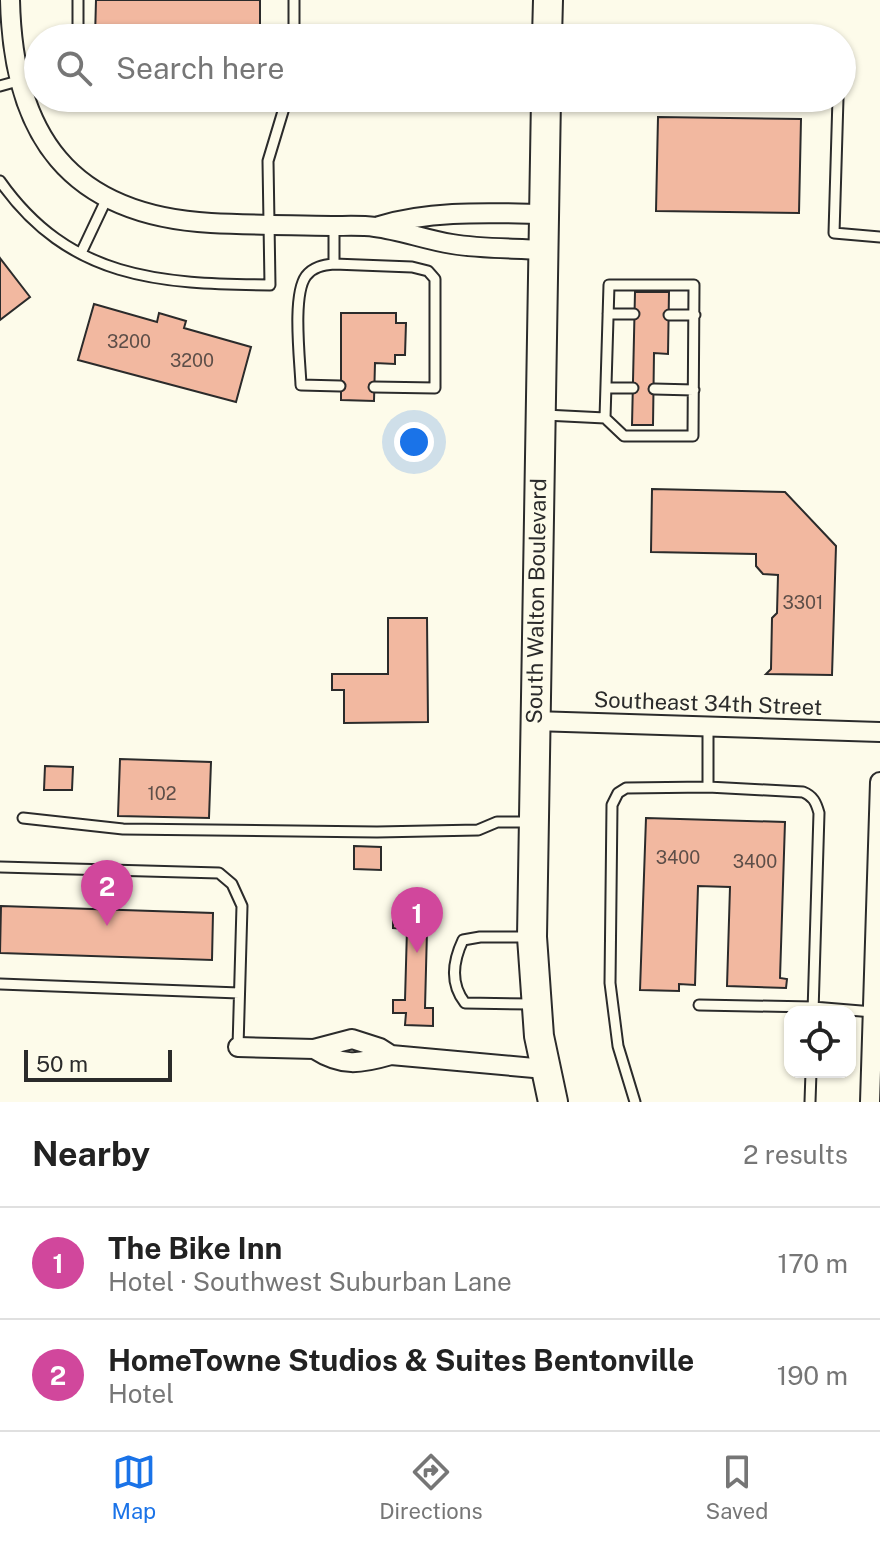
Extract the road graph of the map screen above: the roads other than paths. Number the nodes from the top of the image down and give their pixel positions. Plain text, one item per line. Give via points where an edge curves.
1 (10, 0) edge
2 (78, 0) edge
3 (294, 0) edge
4 (548, 0) edge
5 (78, 24) edge
6 (294, 24) edge
7 (547, 24) edge
8 (9, 83) edge
9 (24, 107) edge
10 (27, 112) edge
11 (283, 112) edge
12 (546, 112) edge
13 (838, 112) edge
14 (0, 181) edge
15 (107, 198) junction
16 (544, 214) junction
17 (268, 224) junction
18 (334, 226) junction
19 (376, 227) junction
20 (880, 237) edge
21 (543, 250) junction
22 (81, 253) junction
23 (334, 264) junction
24 (608, 314) junction
25 (634, 314) dead end
26 (669, 315) dead end
27 (695, 315) junction
28 (340, 386) dead end
29 (374, 387) dead end
30 (606, 388) junction
31 (633, 388) dead end
32 (654, 389) dead end
33 (694, 390) junction
34 (540, 415) junction
35 (605, 418) junction
36 (534, 721) junction
37 (708, 727) junction
38 (880, 732) edge
39 (880, 782) edge
40 (708, 787) junction
41 (23, 818) dead end
42 (533, 822) junction
43 (0, 867) edge
44 (532, 937) junction
45 (0, 984) edge
46 (239, 993) junction
47 (536, 1004) junction
48 (699, 1005) dead end
49 (813, 1006) edge
50 (784, 1009) edge
51 (856, 1011) edge
52 (876, 1012) edge
53 (238, 1047) joint
54 (545, 1069) junction
55 (811, 1078) edge
56 (553, 1102) edge
57 (635, 1102) edge
58 (810, 1102) edge
59 (870, 1102) edge

1 - 8 street
2 - 5 lane
3 - 6 lane
4 - 7 main road
8 - 9 street
10 - 15 street via 59,161
11 - 17 lane via 268,161
12 - 16 main road, South Walton Boulevard
13 - 20 lane via 834,233
14 - 22 lane via 43,231
15 - 17 street via 175,220
15 - 22 lane
16 - 19 street via 437,216
16 - 21 main road, South Walton Boulevard
17 - 18 street
17 - 22 lane via 270,285 174,283 119,271
18 - 19 street
18 - 23 lane
19 - 21 street via 451,244
21 - 34 main road, South Walton Boulevard
23 - 28 lane via 307,274 299,289 301,385
23 - 29 lane via 412,267 435,279 435,388
24 - 25 lane
24 - 27 lane via 609,285 694,285
24 - 30 lane
26 - 27 lane
27 - 33 lane
30 - 31 lane
30 - 35 lane
32 - 33 lane
33 - 35 lane via 693,436 624,436
34 - 35 lane
34 - 36 main road, South Walton Boulevard
36 - 37 street, Southeast 34th Street
36 - 42 main road, South Walton Boulevard
37 - 38 street, Southeast 34th Street
37 - 40 lane
39 - 52 street
40 - 49 lane via 803,792 816,803
40 - 57 lane via 626,788 612,805 610,983 618,1046
41 - 42 lane via 123,829 377,832 478,830 497,822
42 - 44 main road, South Walton Boulevard
43 - 46 lane via 219,873 232,884 242,906
44 - 47 main road, South Walton Boulevard
44 - 47 lane via 463,940 455,956 455,991 465,1003
45 - 46 lane
46 - 53 lane
47 - 54 main road, South Walton Boulevard
48 - 50 lane
51 - 52 lane
52 - 59 street
53 - 54 street via 314,1049 351,1063 391,1055
54 - 56 main road, South Walton Boulevard
55 - 58 lane

